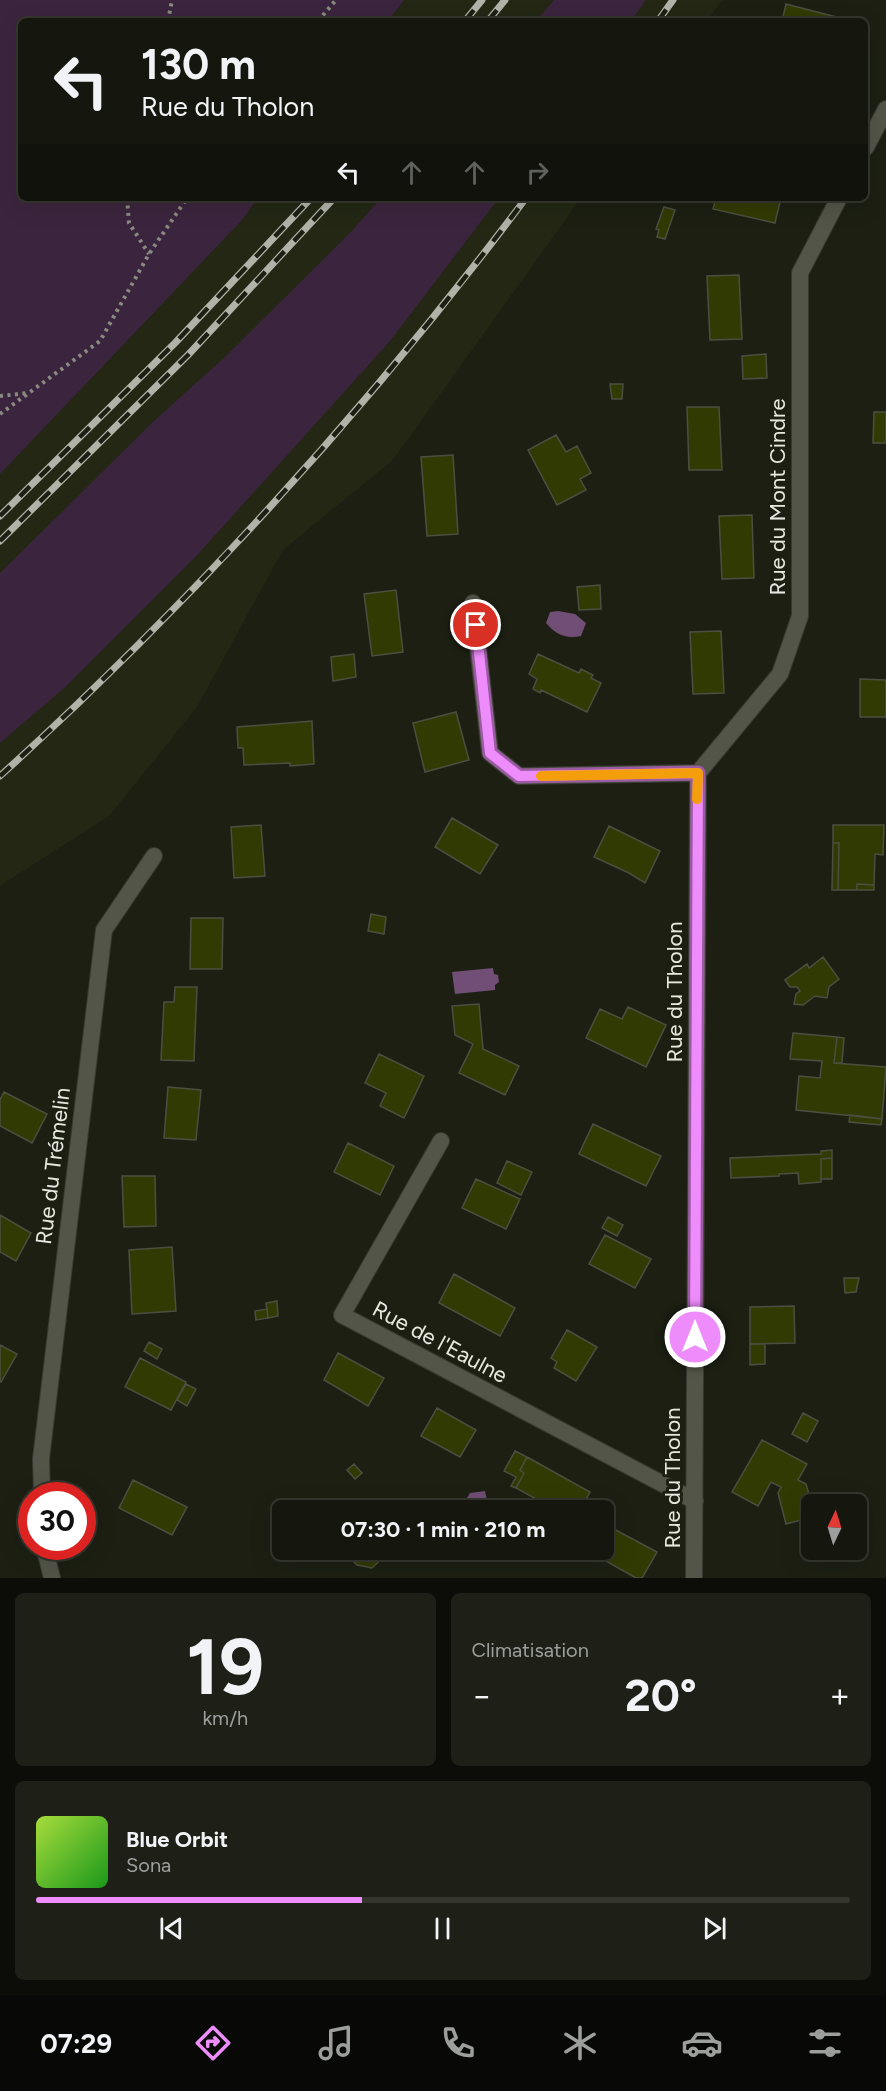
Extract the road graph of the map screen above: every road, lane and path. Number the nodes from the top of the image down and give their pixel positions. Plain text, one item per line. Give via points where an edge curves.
1 (172, 0) edge
2 (336, 0) edge
3 (169, 18) edge
4 (321, 18) edge
5 (886, 109) edge
6 (868, 143) edge
7 (127, 201) edge
8 (185, 201) edge
9 (837, 201) edge
10 (149, 254) junction
11 (28, 393) junction
12 (0, 396) edge
13 (0, 414) edge
14 (473, 603) dead end
15 (698, 773) junction
16 (154, 856) dead end
17 (441, 1141) dead end
18 (42, 1482) edge
19 (694, 1501) junction
20 (48, 1560) edge
21 (52, 1578) edge
22 (694, 1578) edge

1 - 3 path
2 - 4 path
5 - 6 street
7 - 10 path via 129,223
8 - 10 path
9 - 15 street, Rue du Mont Cindre via 800,273 800,616 780,675
10 - 11 path via 100,341
11 - 12 path
11 - 13 path
14 - 15 street via 490,753 519,776
15 - 19 street, Rue du Tholon
16 - 18 street, Rue du Trémelin via 105,930 41,1459
17 - 19 street, Rue de l'Eaulne via 342,1315
19 - 22 street, Rue du Tholon
20 - 21 street

